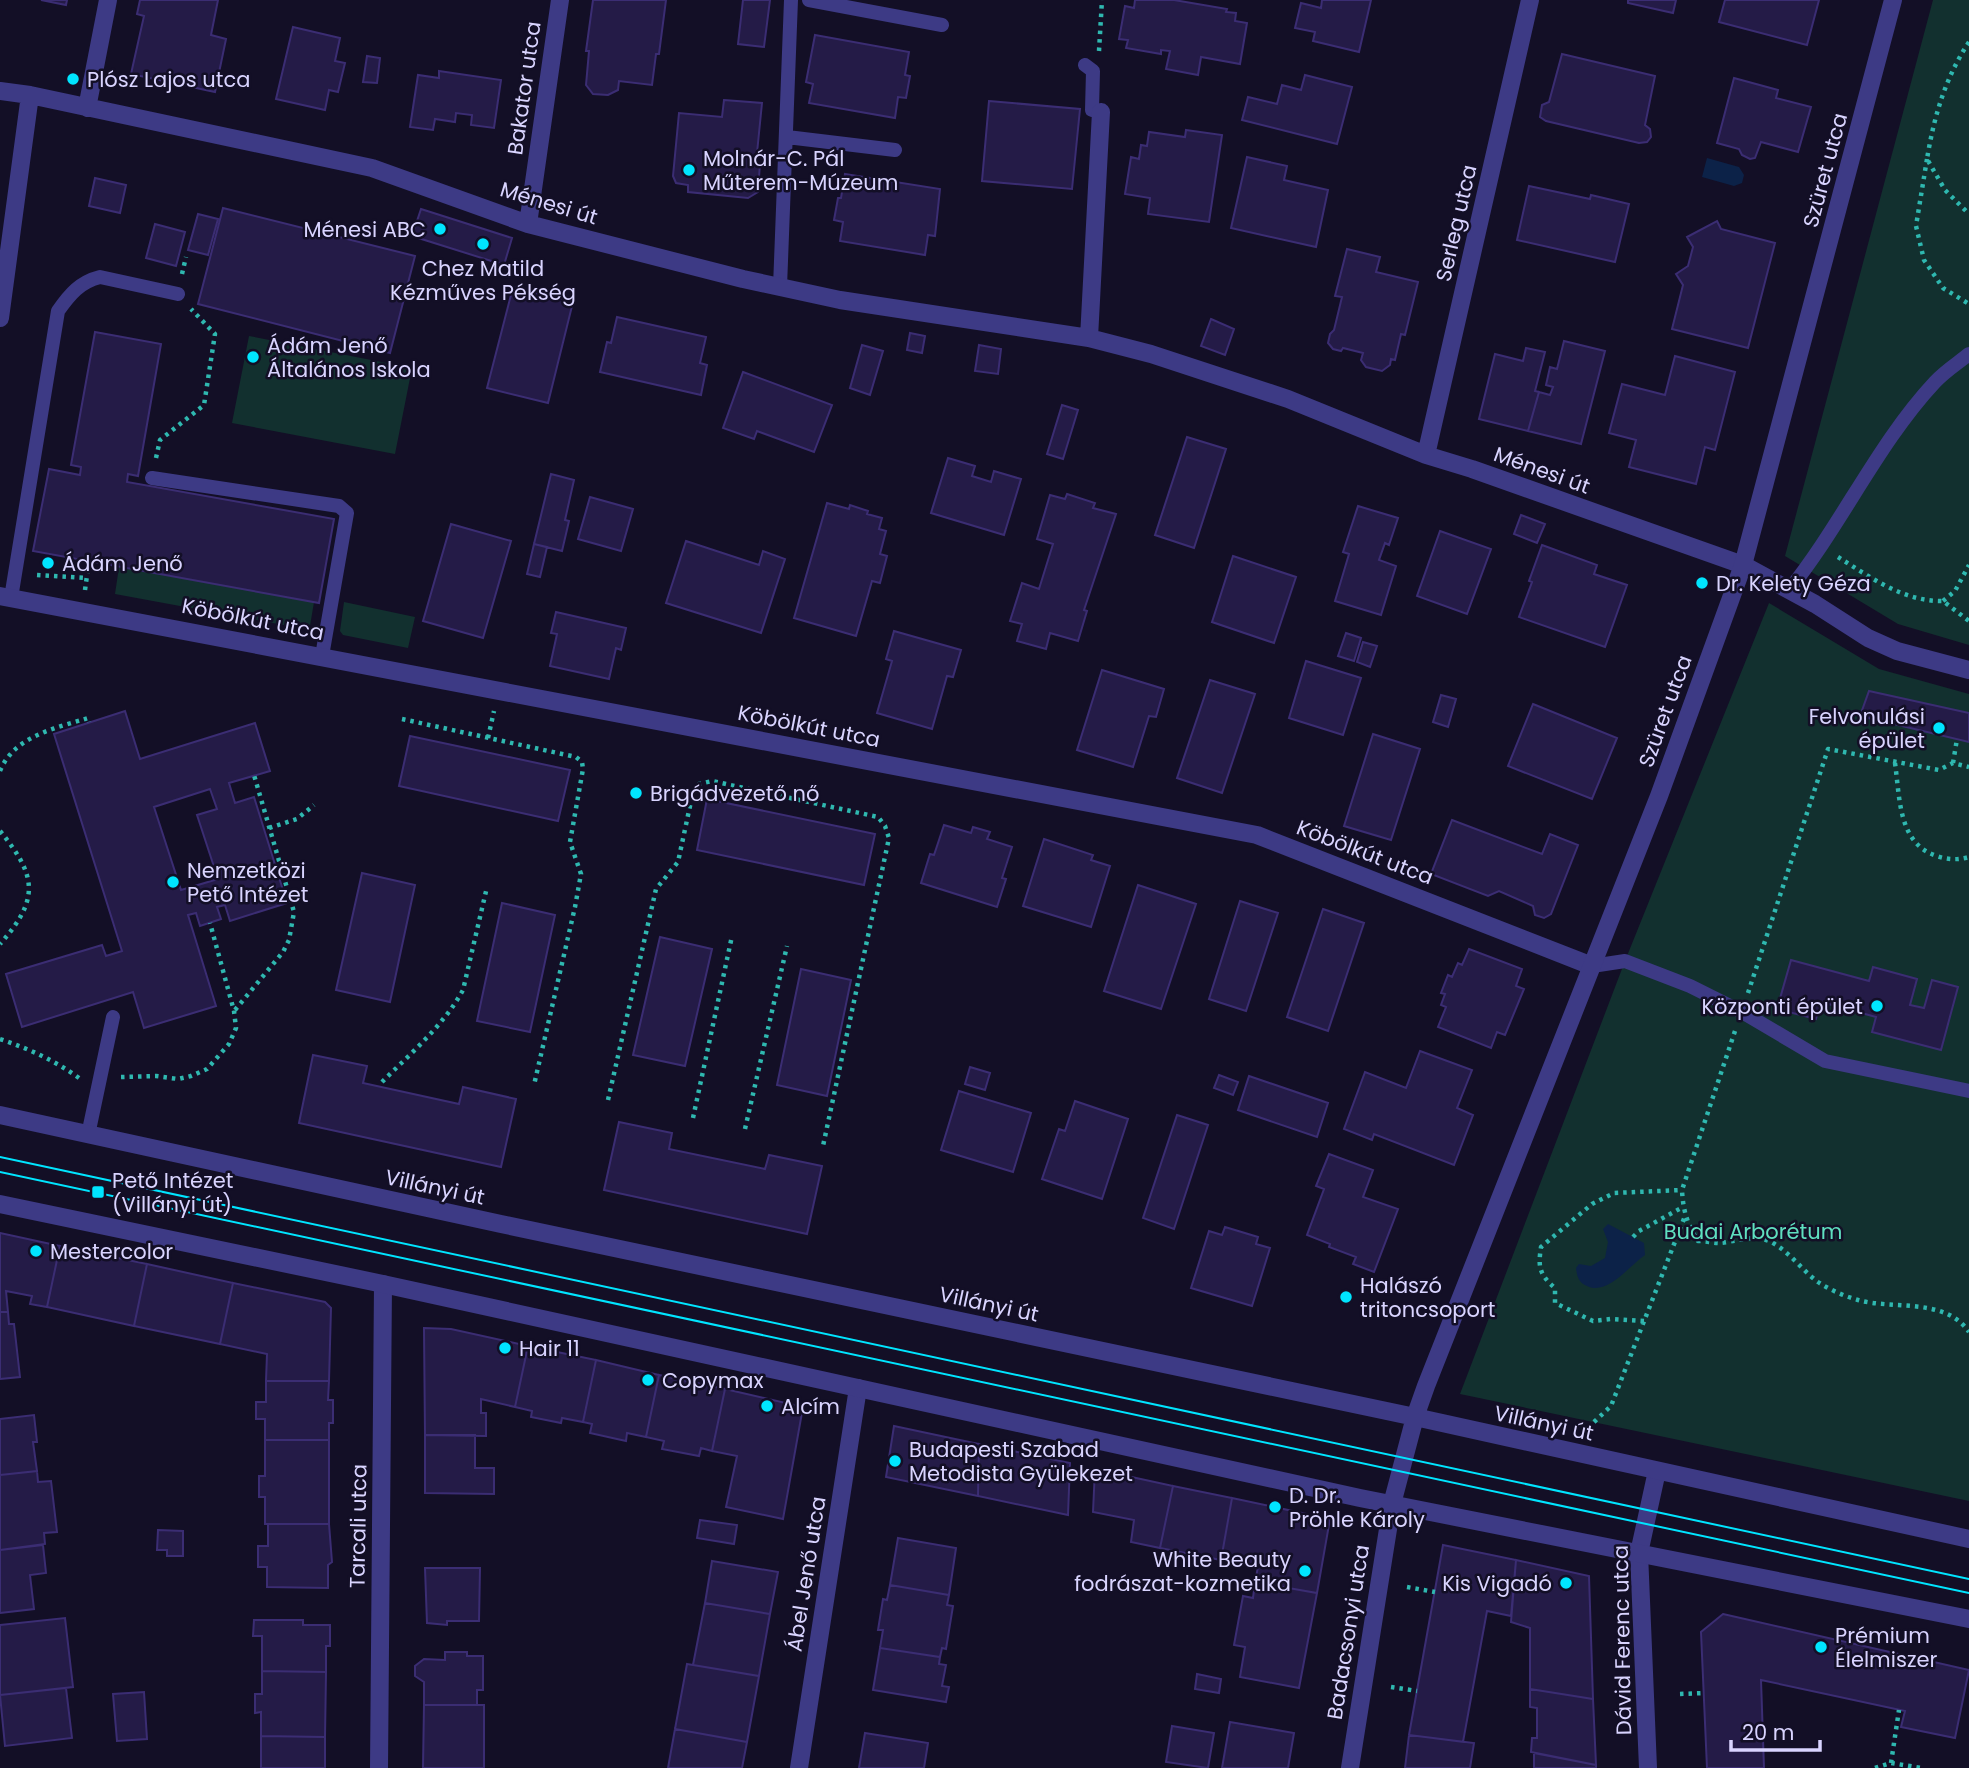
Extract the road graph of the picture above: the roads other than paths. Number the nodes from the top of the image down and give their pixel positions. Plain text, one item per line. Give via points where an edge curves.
1 (108, 0) edge
2 (559, 0) edge
3 (791, 0) edge
4 (809, 0) edge
5 (1530, 0) edge
6 (1893, 0) edge
7 (942, 25) dead end
8 (1089, 68) road end
9 (0, 91) edge
10 (30, 95) junction
11 (88, 108) junction
12 (1101, 112) joint
13 (787, 137) junction
14 (895, 150) dead end
15 (528, 224) junction
16 (780, 287) junction
17 (178, 294) road end
18 (0, 318) edge
19 (1089, 338) junction
20 (1969, 354) edge
21 (1426, 455) junction
22 (152, 478) road end
23 (1743, 565) junction
24 (1788, 590) junction
25 (5, 597) edge
26 (322, 656) junction
27 (1969, 670) edge
28 (1592, 966) junction
29 (113, 1017) dead end
30 (1969, 1091) edge
31 (0, 1115) edge
32 (88, 1135) junction
33 (0, 1203) edge
34 (383, 1284) junction
35 (858, 1388) junction
36 (1415, 1417) junction
37 (1657, 1471) junction
38 (1392, 1504) junction
39 (1969, 1539) edge
40 (1639, 1553) junction
41 (1969, 1619) edge
42 (379, 1768) edge
43 (799, 1768) edge
44 (1350, 1768) edge
45 (1648, 1768) edge

1 - 11 street
2 - 15 street, Bakator utca
3 - 13 lane
4 - 7 lane
5 - 21 street, Serleg utca
6 - 23 street, Szüret utca
8 - 12 lane via 1093,110
9 - 10 street, Ménesi út
10 - 11 street, Ménesi út
10 - 18 street
11 - 15 street, Ménesi út via 372,167
12 - 19 street
13 - 14 lane
13 - 16 lane
15 - 16 street, Ménesi út
16 - 19 street, Ménesi út
17 - 25 lane via 100,277 77,288 58,311
19 - 21 street, Ménesi út via 1288,398
20 - 24 lane via 1937,380 1904,419 1822,547
21 - 23 street, Ménesi út
22 - 26 lane via 339,506 347,513
23 - 24 street, Ménesi út
23 - 28 street, Szüret utca
24 - 27 street, Ménesi út via 1868,638
25 - 26 street, Köbölkút utca
26 - 28 street, Köbölkút utca via 1257,835
28 - 30 lane via 1625,961 1690,986 1825,1061
28 - 36 street, Szüret utca
29 - 32 lane
31 - 32 street, Villányi út
32 - 36 street, Villányi út
33 - 34 street
34 - 35 street
34 - 42 street, Tarcali utca
35 - 38 street
35 - 43 street, Ábel Jenő utca
36 - 37 street, Villányi út
36 - 38 street, Badacsonyi utca
37 - 39 street, Villányi út
37 - 40 street, Dávid Ferenc utca
38 - 40 street
38 - 44 street, Badacsonyi utca
40 - 41 street
40 - 45 street, Dávid Ferenc utca

